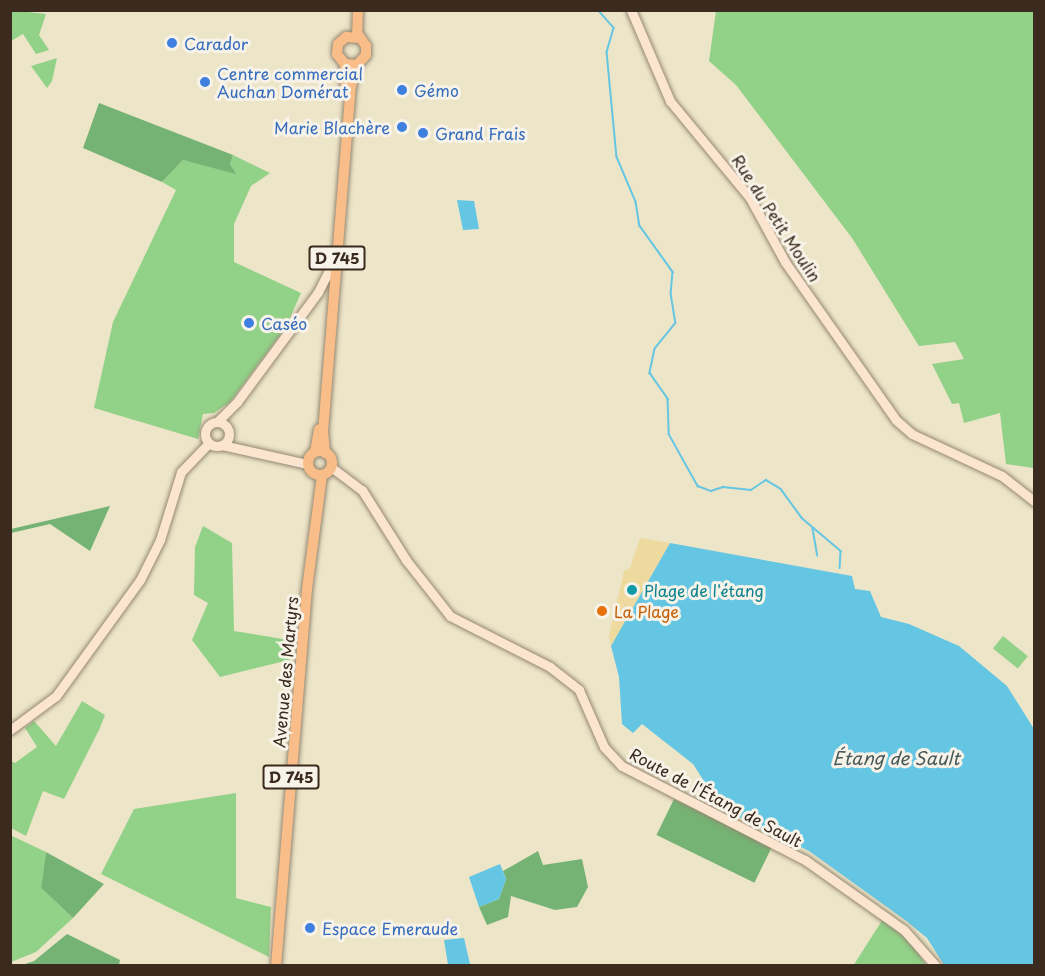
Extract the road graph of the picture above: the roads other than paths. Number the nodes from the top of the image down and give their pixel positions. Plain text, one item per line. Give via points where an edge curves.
1 (351, 10) edge
2 (358, 10) edge
3 (631, 10) edge
4 (346, 37) junction
5 (360, 38) junction
6 (345, 64) junction
7 (357, 65) junction
8 (333, 262) junction
9 (218, 421) junction
10 (229, 435) junction
11 (209, 443) junction
12 (222, 445) junction
13 (250, 451) junction
14 (320, 452) junction
15 (331, 467) junction
16 (314, 471) junction
17 (1035, 501) edge
18 (10, 730) edge
19 (276, 966) edge
20 (936, 966) edge

1 - 4 main road
2 - 5 main road
3 - 17 street, Rue du Petit Moulin via 670,101 727,166 792,271 896,420 912,434 1002,476
4 - 5 main road
4 - 6 main road via 337,49
5 - 7 main road via 367,52
6 - 7 main road
6 - 8 main road, D 745
7 - 14 main road, D 745 via 351,86
8 - 9 street via 318,292 237,402
8 - 14 main road, D 745
9 - 10 street via 225,424
9 - 11 street via 206,427
10 - 12 street
10 - 13 street
11 - 12 street
11 - 18 street via 181,472 160,540 140,580 56,696
12 - 13 street
13 - 16 street
14 - 15 main road
14 - 16 main road
15 - 16 main road
15 - 20 street, Route de l'Étang de Sault via 362,490 406,560 450,615 568,679 588,703 604,747 622,766 771,839 904,930
16 - 19 main road, Avenue des Martyrs / D 745 via 313,525

